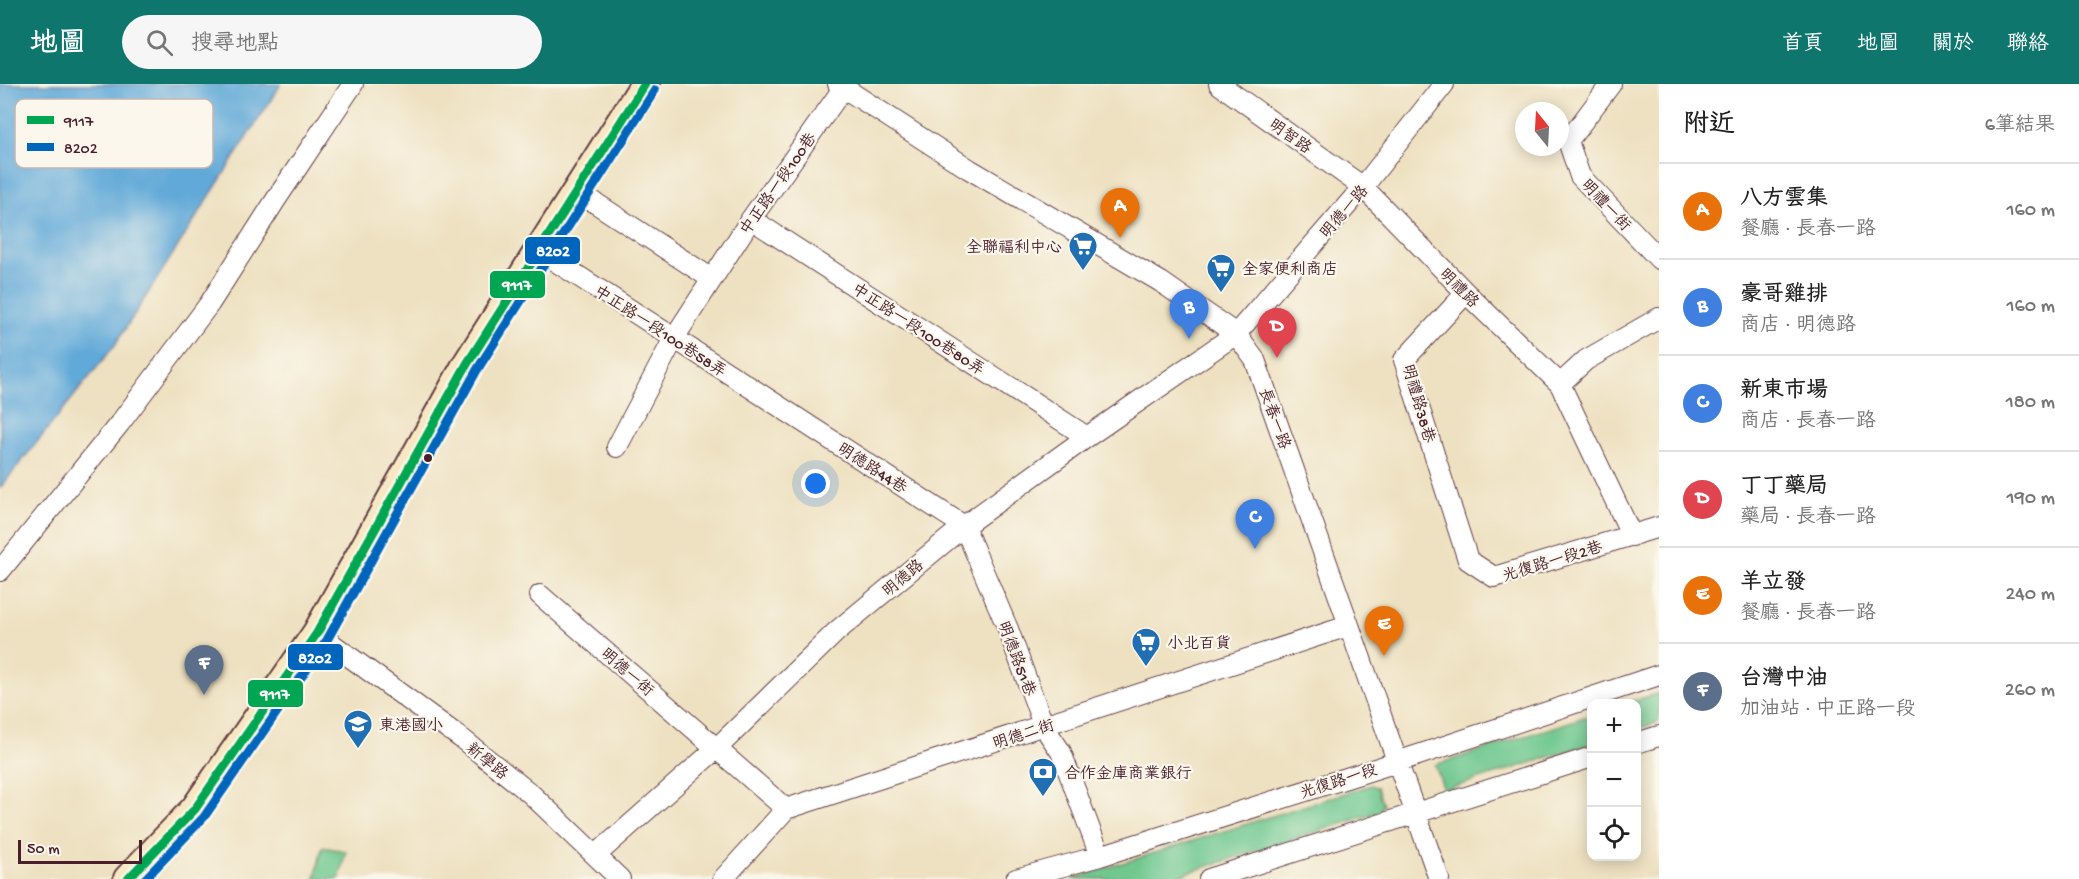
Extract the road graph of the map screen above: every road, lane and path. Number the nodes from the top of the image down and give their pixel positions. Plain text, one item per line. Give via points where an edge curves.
1 (353, 84) edge
2 (645, 84) edge
3 (1219, 84) edge
4 (1444, 84) edge
5 (841, 86) edge
6 (1606, 86) edge
7 (1364, 187) junction
8 (576, 190) junction
9 (751, 219) junction
10 (538, 250) junction
11 (1659, 259) edge
12 (712, 279) junction
13 (1466, 293) junction
14 (1659, 318) edge
15 (1236, 334) junction
16 (674, 338) junction
17 (1560, 384) junction
18 (783, 409) joint
19 (1087, 437) junction
20 (617, 447) dead end
21 (1437, 464) joint
22 (964, 526) junction
23 (1659, 527) edge
24 (1632, 536) junction
25 (0, 571) edge
26 (540, 595) dead end
27 (1348, 626) junction
28 (317, 633) junction
29 (1659, 675) edge
30 (1044, 727) junction
31 (1659, 736) edge
32 (1641, 741) edge
33 (717, 748) junction
34 (1587, 759) edge
35 (1397, 762) junction
36 (786, 809) junction
37 (1416, 814) junction
38 (596, 855) junction
39 (1100, 856) junction
40 (128, 879) edge
41 (620, 879) edge
42 (723, 879) edge
43 (1016, 879) edge
44 (1209, 879) edge
45 (1439, 879) edge

1 - 25 street via 210,303 120,423
2 - 8 main road
3 - 7 street, 明智路
4 - 7 street, 明德一路
5 - 9 street, 中正路一段100巷
5 - 15 street, 長春一路 via 969,169 1161,282
6 - 11 street, 明禮一街 via 1568,141 1580,176
7 - 13 street, 明禮路
7 - 15 street, 明德一路
8 - 10 main road
8 - 12 street
9 - 12 street, 中正路一段100巷
9 - 19 street, 中正路一段100巷80弄
10 - 16 street, 中正路一段100巷58弄
10 - 28 main road via 467,364
12 - 16 street, 中正路一段100巷
13 - 17 street, 明禮路
13 - 21 street, 明禮路38巷 via 1404,360
14 - 17 street via 1587,360
15 - 19 street, 明德路
15 - 27 street, 長春一路 via 1255,360
16 - 18 street, 中正路一段100巷58弄
16 - 20 street, 中正路一段100巷
17 - 24 street, 明禮路
18 - 22 street, 明德路44巷
19 - 22 street, 明德路
21 - 24 street, 光復路一段2巷 via 1468,560 1494,577
22 - 30 street, 明德路51巷
22 - 33 street, 明德路 via 837,631
23 - 24 street, 光復路一段2巷
26 - 33 street, 明德一街
27 - 30 street, 明德二街
27 - 35 street, 長春一路
28 - 38 street, 新學路 via 461,738 531,794
28 - 40 main road via 195,809
29 - 35 street, 光復路一段
30 - 36 street, 明德二街
30 - 39 street, 明德路51巷 via 1061,752
31 - 32 street
33 - 36 street
33 - 38 street, 明德路
34 - 37 street
35 - 37 street, 長春一路
35 - 39 street, 光復路一段
36 - 42 street
37 - 44 street
37 - 45 street, 長春一路
38 - 41 street, 新學路
39 - 43 street, 光復路一段

